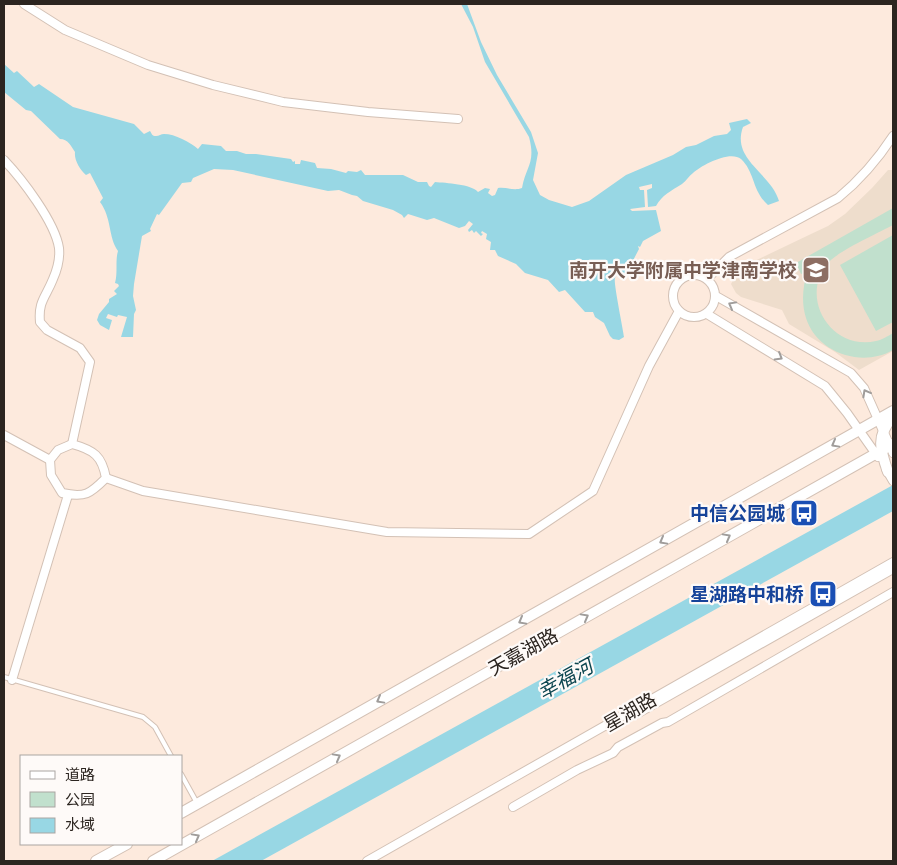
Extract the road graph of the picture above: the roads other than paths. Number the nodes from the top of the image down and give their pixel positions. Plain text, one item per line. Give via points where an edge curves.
1 (24, 4) edge
2 (458, 119) dead end
3 (893, 136) edge
4 (4, 160) edge
5 (707, 279) junction
6 (716, 296) junction
7 (679, 311) junction
8 (707, 314) junction
9 (893, 411) edge
10 (893, 416) edge
11 (878, 420) junction
12 (859, 430) junction
13 (883, 432) junction
14 (4, 435) edge
15 (72, 444) junction
16 (887, 450) edge
17 (50, 460) junction
18 (891, 477) edge
19 (106, 478) junction
20 (68, 495) junction
21 (893, 562) edge
22 (893, 569) edge
23 (893, 593) edge
24 (8, 678) edge
25 (170, 755) edge
26 (182, 776) edge
27 (197, 803) junction
28 (513, 807) dead end
29 (182, 812) edge
30 (125, 845) edge
31 (182, 845) edge
32 (182, 845) edge
33 (96, 861) edge
34 (153, 861) edge
35 (367, 861) edge
36 (376, 861) edge

1 - 2 street via 65,30 148,65 213,85 283,102
3 - 5 street via 880,156 838,198 746,246 729,257
4 - 15 street via 41,207 56,236 58,259 53,278 40,303 40,322 80,348 90,362
5 - 6 street
5 - 7 street via 694,275 681,280 674,292 675,306
6 - 8 street
11 -> 6 street via 864,388 851,373
7 - 8 street via 690,317
7 - 19 street via 649,366 593,491 529,534 387,532 143,491
8 -> 12 street via 825,386
9 - 11 street, 天嘉湖路
10 - 13 street
11 - 12 street, 天嘉湖路
11 - 13 street
12 - 16 street
12 -> 27 street, 天嘉湖路
13 - 16 street via 880,445
14 - 17 street
15 - 17 street via 58,450
15 - 19 street via 97,455
16 - 18 street
32 -> 16 street, 天嘉湖路
17 - 20 street via 51,475 62,493
19 - 20 street via 94,490 77,496
20 - 24 street
21 - 35 street, 星湖路
22 - 36 street, 星湖路
23 - 28 street
24 - 25 lane via 143,717 155,727
26 - 27 lane
27 - 29 street, 天嘉湖路
30 - 33 street
34 -> 31 street, 天嘉湖路

